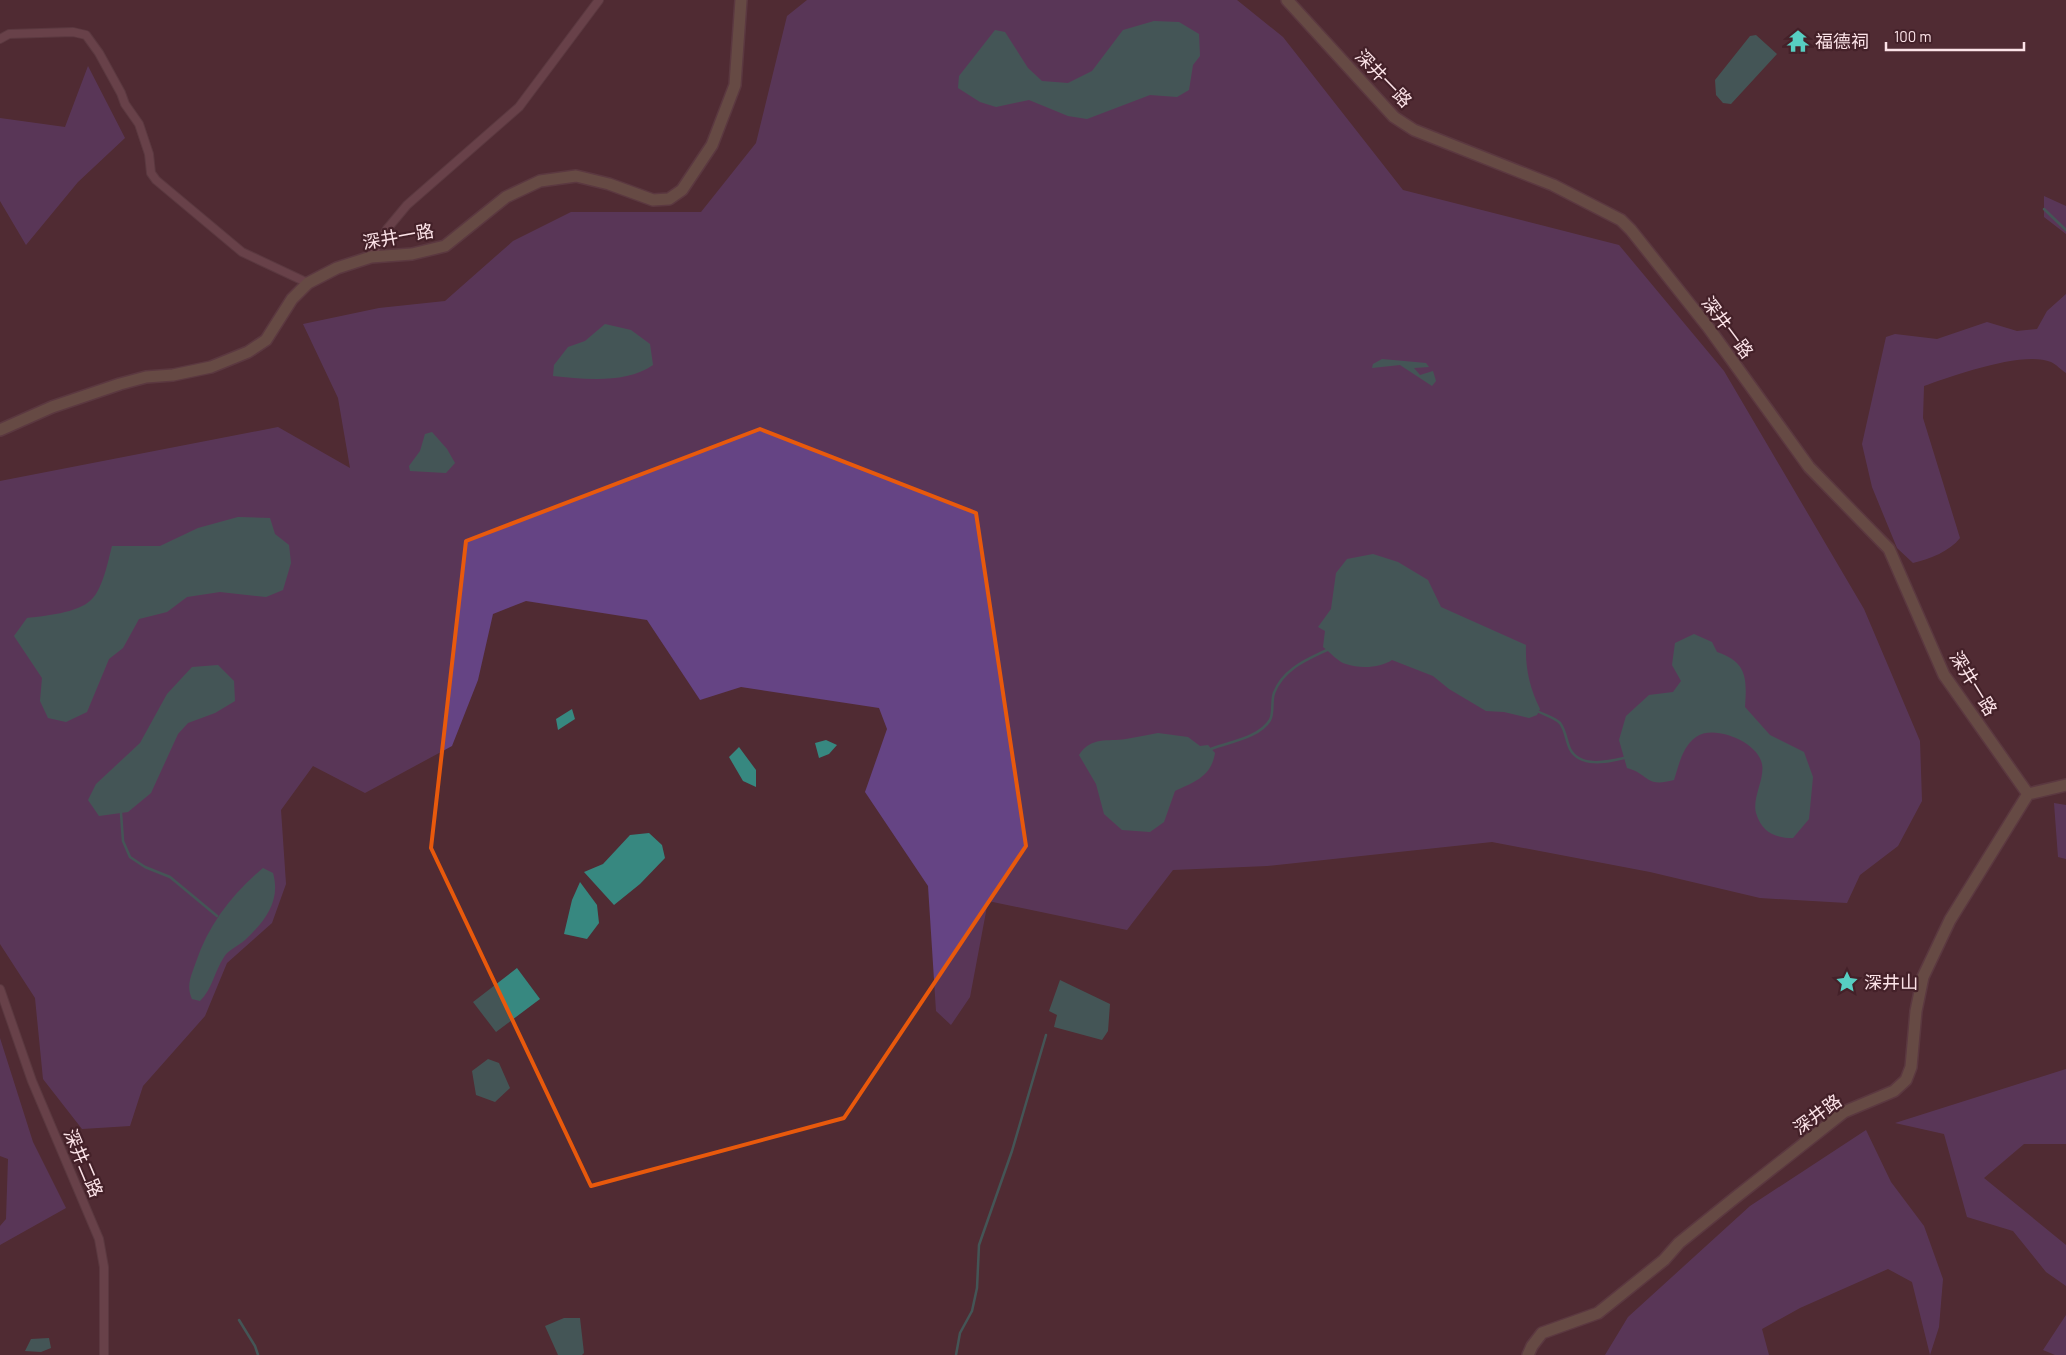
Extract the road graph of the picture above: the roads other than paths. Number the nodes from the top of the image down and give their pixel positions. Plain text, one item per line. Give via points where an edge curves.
1 (599, 0) edge
2 (741, 0) edge
3 (1287, 0) edge
4 (0, 39) edge
5 (371, 257) junction
6 (308, 283) junction
7 (0, 430) edge
8 (2066, 785) edge
9 (2028, 794) junction
10 (0, 989) edge
11 (104, 1355) edge
12 (1528, 1355) edge

1 - 5 street via 520,107 407,205 387,229
2 - 5 street, 深井一路 via 735,85 712,145 682,190 669,199 652,200 576,176 540,182 506,197 445,246 412,254
3 - 9 street, 深井一路 via 1394,117 1414,130 1553,185 1621,220 1631,230 1708,327 1809,467 1889,549 1944,675
4 - 6 street via 9,34 73,32 86,35 99,53 124,104 139,124 149,154 151,173 156,180 242,252
5 - 6 street, 深井一路 via 337,268
6 - 7 street, 深井一路 via 292,299 266,340 248,352 211,367 120,384 52,407
8 - 9 street
9 - 12 street, 深井路 via 1950,920 1923,977 1911,1067 1906,1080 1894,1091 1844,1112 1679,1243 1664,1260 1598,1313 1542,1333
10 - 11 street, 深井二路 via 32,1081 99,1239 104,1267

